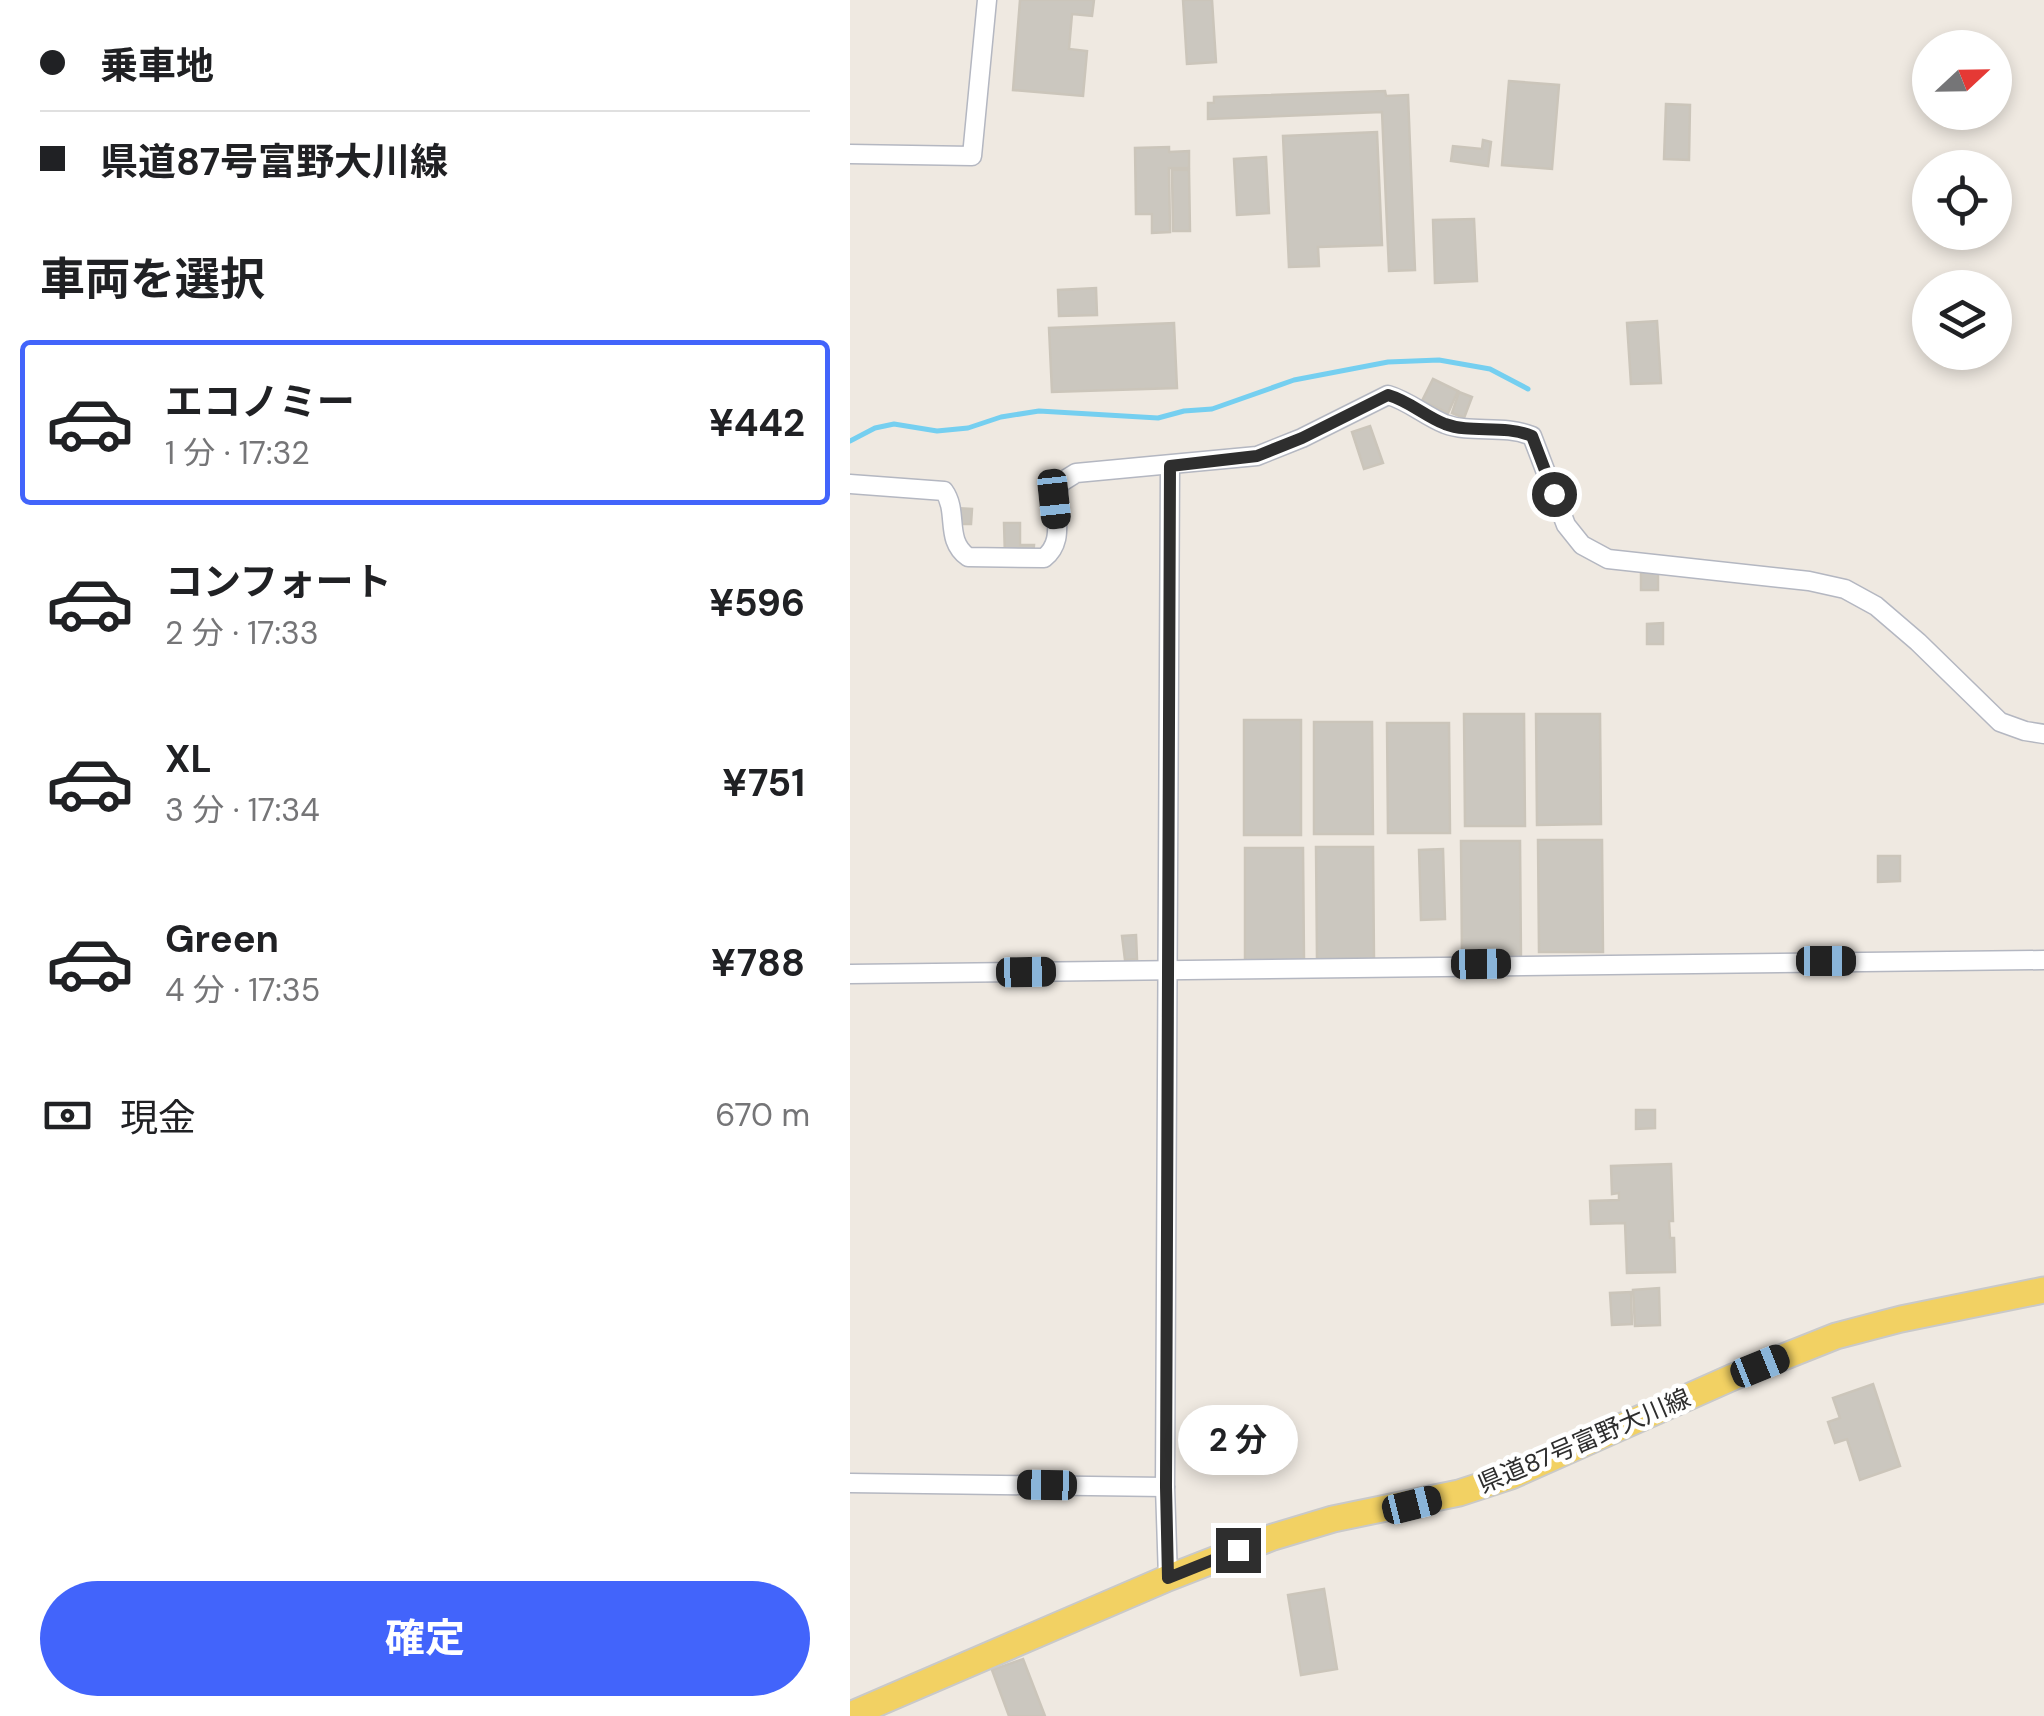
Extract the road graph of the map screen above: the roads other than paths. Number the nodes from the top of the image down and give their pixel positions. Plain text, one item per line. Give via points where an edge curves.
1 (987, 0) edge
2 (850, 154) edge
3 (1170, 466) junction
4 (850, 484) edge
5 (2044, 734) edge
6 (2044, 960) edge
7 (1168, 968) junction
8 (850, 974) edge
9 (2044, 1290) edge
10 (850, 1483) edge
11 (1166, 1487) junction
12 (1168, 1578) junction
13 (850, 1714) edge

1 - 2 street via 972,156
3 - 4 street via 1094,469 1060,483 1054,499 1058,536 1044,558 968,557 958,550 944,491
3 - 5 street via 1257,456 1388,395 1448,425 1514,428 1532,436 1566,524 1582,545 1608,559 1845,588 1918,642 2000,722
3 - 7 street
6 - 7 street
7 - 8 street
7 - 11 street
9 - 12 main road, 県道87号富野大川線 via 1836,1336 1511,1476 1273,1536
10 - 11 street
11 - 12 street
12 - 13 main road, 県道87号富野大川線

